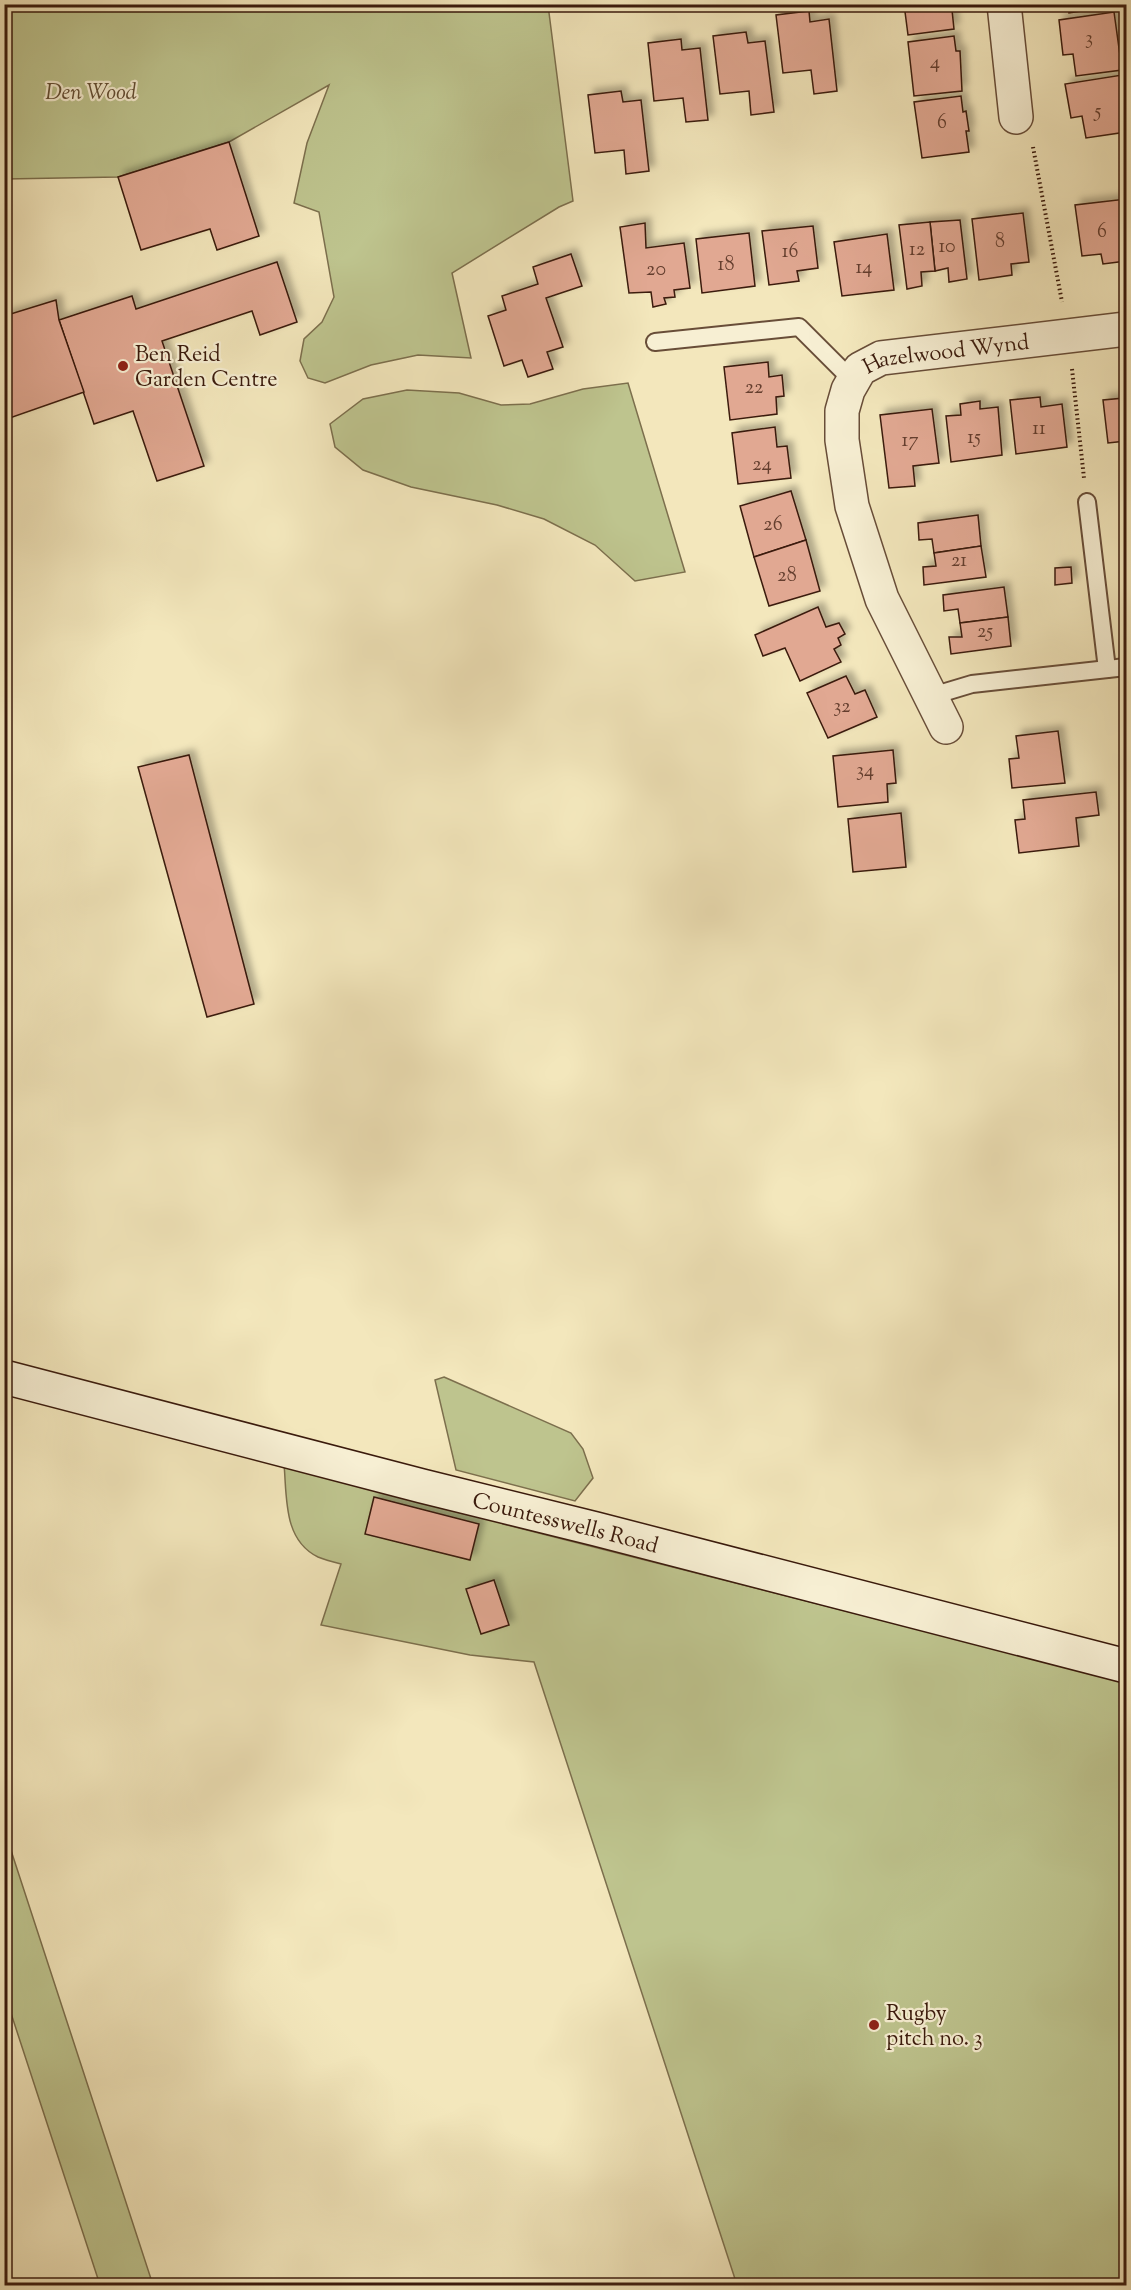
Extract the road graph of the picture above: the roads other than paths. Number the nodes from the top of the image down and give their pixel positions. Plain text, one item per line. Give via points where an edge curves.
1 (1004, 4) edge
2 (1016, 117) dead end
3 (1126, 329) edge
4 (655, 342) dead end
5 (853, 381) junction
6 (1087, 502) dead end
7 (1126, 667) edge
8 (1107, 669) junction
9 (932, 696) junction
10 (946, 727) dead end
11 (4, 1377) edge
12 (1126, 1666) edge

1 - 2 street
3 - 5 street, Hazelwood Wynd via 881,358 860,369
4 - 5 lane via 799,327
5 - 9 street, Hazelwood Wynd via 842,411 842,440 852,506 882,599
6 - 8 lane
7 - 8 lane
8 - 9 lane via 972,684
9 - 10 street, Hazelwood Wynd
11 - 12 street, Countesswells Road

